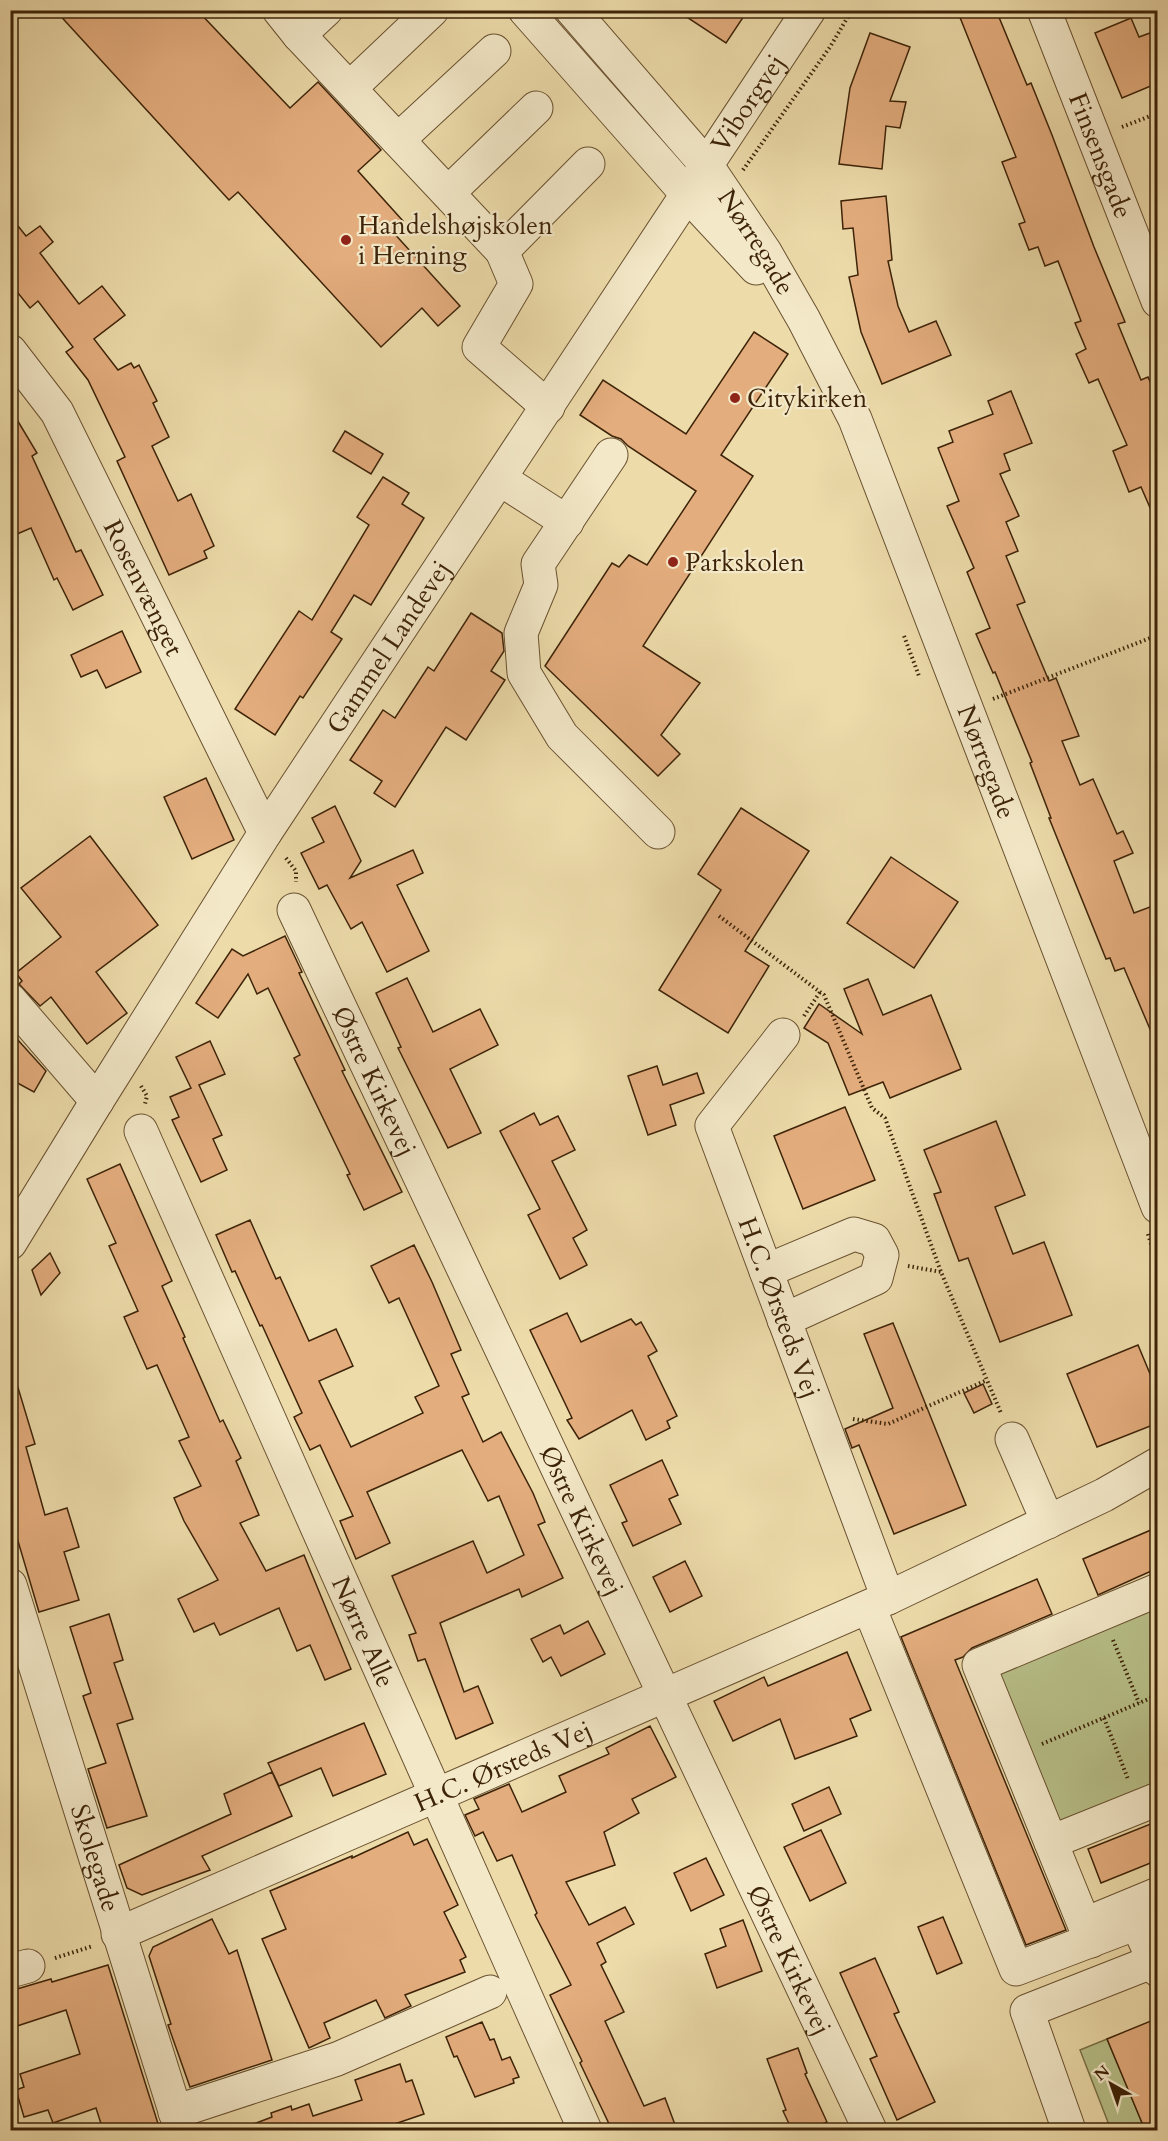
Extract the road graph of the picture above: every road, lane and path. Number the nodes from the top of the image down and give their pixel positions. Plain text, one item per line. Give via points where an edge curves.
1 (326, 10) edge
2 (432, 10) edge
3 (572, 10) edge
4 (808, 10) edge
5 (1044, 10) edge
6 (537, 14) edge
7 (289, 23) edge
8 (494, 51) dead end
9 (350, 88) junction
10 (536, 108) dead end
11 (1158, 113) edge
12 (1094, 138) junction
13 (398, 140) junction
14 (588, 164) dead end
15 (706, 166) junction
16 (448, 193) junction
17 (688, 195) junction
18 (502, 251) junction
19 (1158, 301) edge
20 (804, 320) junction
21 (10, 351) edge
22 (548, 406) junction
23 (612, 455) dead end
24 (500, 479) junction
25 (567, 522) junction
26 (903, 630) dead end
27 (1158, 635) edge
28 (922, 682) dead end
29 (989, 701) dead end
30 (658, 832) dead end
31 (266, 833) junction
32 (294, 910) dead end
33 (719, 916) dead end
34 (10, 1000) edge
35 (783, 1035) dead end
36 (97, 1101) junction
37 (141, 1131) dead end
38 (1152, 1217) edge
39 (10, 1243) edge
40 (1158, 1266) edge
41 (766, 1271) junction
42 (784, 1320) junction
43 (987, 1380) junction
44 (824, 1428) junction
45 (1012, 1439) joint
46 (1158, 1464) edge
47 (1158, 1478) edge
48 (1104, 1496) junction
49 (1048, 1522) junction
50 (10, 1585) edge
51 (1158, 1590) edge
52 (878, 1603) junction
53 (1102, 1613) junction
54 (1158, 1695) edge
55 (664, 1696) junction
56 (1139, 1703) junction
57 (1104, 1718) junction
58 (1016, 1755) junction
59 (436, 1796) junction
60 (1149, 1803) edge
61 (1051, 1842) junction
62 (1158, 1894) edge
63 (1087, 1933) junction
64 (104, 1934) junction
65 (1156, 1964) edge
66 (19, 1968) edge
67 (490, 1992) dead end
68 (178, 2121) edge
69 (585, 2130) edge
70 (870, 2130) edge
71 (1068, 2130) edge

1 - 7 street
2 - 9 street
3 - 15 street, Nørregade
4 - 15 street, Viborgvej
5 - 12 street, Finsensgade
6 - 17 street, Nørregade
7 - 9 street
8 - 13 street
9 - 13 street
10 - 16 street
11 - 12 path
12 - 19 street, Finsensgade
13 - 16 street
14 - 18 street
15 - 17 street, Viborgvej
15 - 20 street, Nørregade via 765,252
16 - 18 street
17 - 20 street, Nørregade
17 - 22 street, Gammel Landevej
18 - 22 street via 516,284 479,347
20 - 38 street, Nørregade via 859,428
21 - 31 street, Rosenvænget via 57,412
22 - 24 street, Gammel Landevej
23 - 25 street
24 - 25 street
24 - 31 street, Gammel Landevej
25 - 30 street via 538,564 541,585 521,633 524,673 562,736
26 - 28 path
27 - 29 path
31 - 36 street, Gammel Landevej
32 - 55 street, Østre Kirkevej
33 - 43 path via 824,995 872,1108 885,1118 941,1272
34 - 36 street
35 - 41 street, H.C. Ørsteds Vej via 712,1126
36 - 39 street, Gammel Landevej
37 - 59 street, Nørre Alle
38 - 40 path
41 - 42 street, H.C. Ørsteds Vej
41 - 42 street via 854,1234 874,1240 882,1255 876,1278
42 - 44 street, H.C. Ørsteds Vej
43 - 44 path via 888,1424 853,1419
43 - 45 path
44 - 52 street, H.C. Ørsteds Vej
45 - 49 street
46 - 48 street, H.C. Ørsteds Vej
47 - 48 street, H.C. Ørsteds Vej
48 - 49 street, H.C. Ørsteds Vej
49 - 52 street, H.C. Ørsteds Vej
50 - 64 street, Skolegade
51 - 53 street
52 - 55 street, H.C. Ørsteds Vej
52 - 63 street via 1016,1969
53 - 56 path
53 - 58 street via 979,1665
54 - 56 path
55 - 59 street, H.C. Ørsteds Vej
55 - 70 street, Østre Kirkevej
56 - 57 path
57 - 58 path
57 - 60 path
58 - 61 street
59 - 64 street, H.C. Ørsteds Vej
59 - 69 street, Nørre Alle
60 - 61 street
61 - 63 street
62 - 63 street
63 - 65 street via 1137,1923
64 - 66 path via 94,1946
64 - 68 street, Skolegade
65 - 71 street via 1027,2011
67 - 68 street via 337,2059

